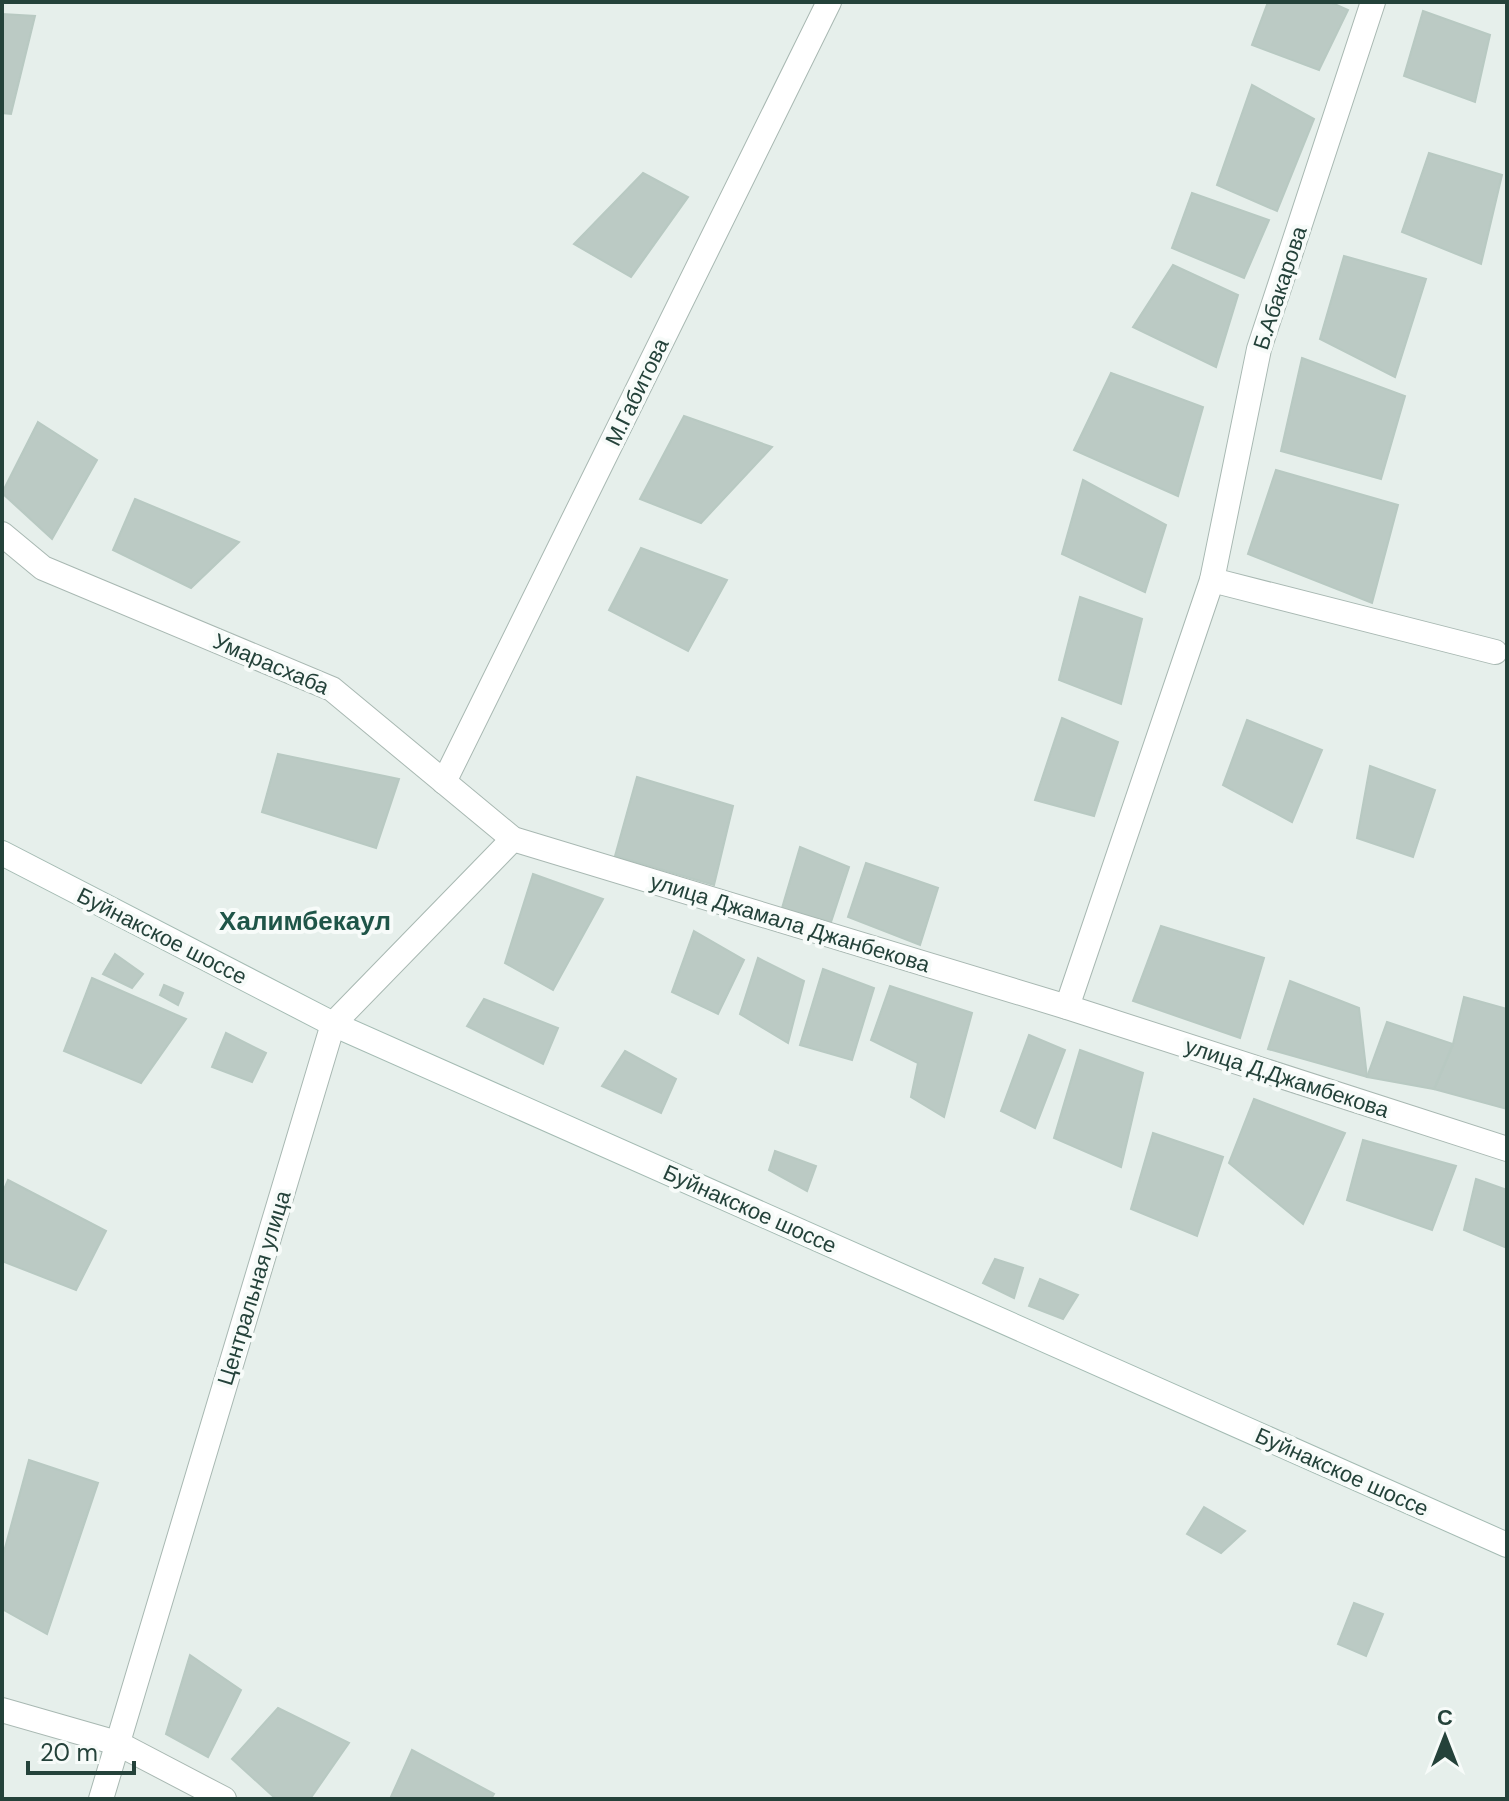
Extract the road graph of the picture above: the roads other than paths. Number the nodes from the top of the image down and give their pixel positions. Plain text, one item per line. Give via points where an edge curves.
1 (829, 2) edge
2 (1373, 2) edge
3 (2, 534) edge
4 (1212, 580) junction
5 (1495, 652) dead end
6 (444, 782) junction
7 (513, 839) junction
8 (2, 853) edge
9 (1067, 1007) junction
10 (333, 1024) junction
11 (1507, 1149) edge
12 (1507, 1545) edge
13 (2, 1710) edge
14 (117, 1743) junction
15 (101, 1799) edge
16 (224, 1799) edge

1 - 6 street, М.Габитова
2 - 4 street, Б.Абакарова via 1259,349
3 - 6 street, Умарасхаба via 43,568 332,689
4 - 5 street
4 - 9 street, Б.Абакарова
6 - 7 street, Умарасхаба
7 - 9 street, улица Джамала Джанбекова
7 - 10 street, Центральная улица
8 - 10 street, Буйнакское шоссе
9 - 11 street, улица Д.Джамбекова
10 - 12 street, Буйнакское шоссе
10 - 14 street, Центральная улица
13 - 14 street
14 - 15 street, Центральная улица
14 - 16 street

